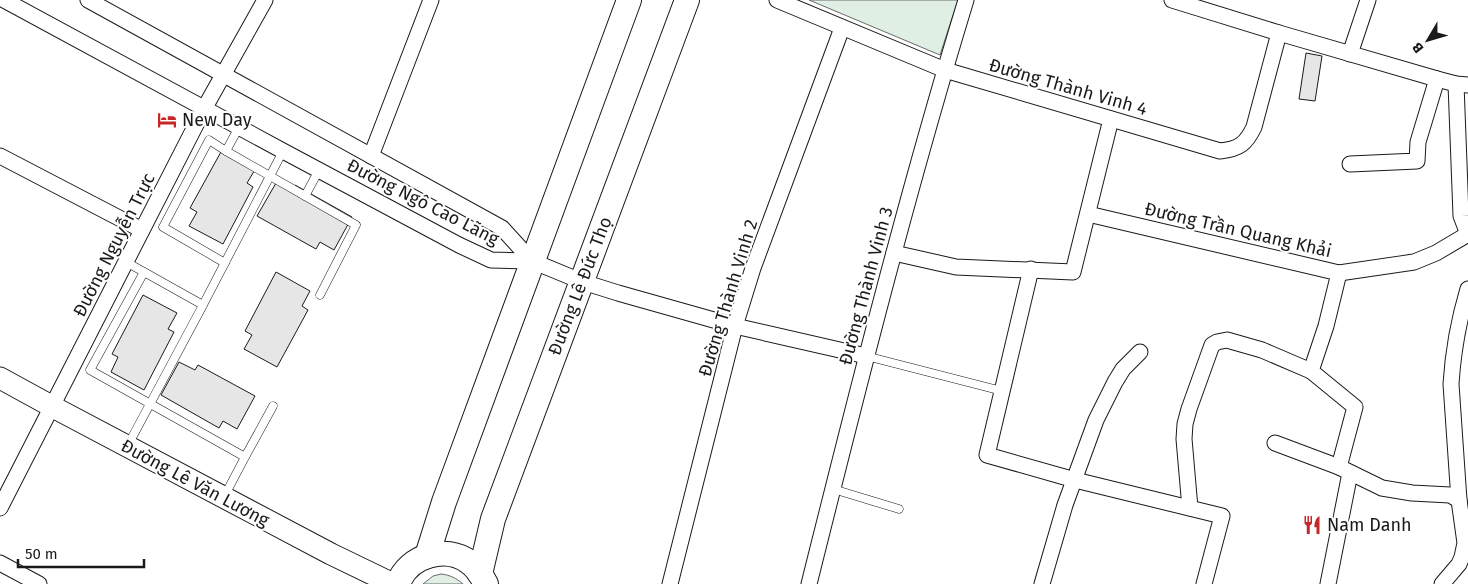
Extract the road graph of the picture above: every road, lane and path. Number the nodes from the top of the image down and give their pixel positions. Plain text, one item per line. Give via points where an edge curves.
1 (4, 0) edge
2 (88, 0) edge
3 (265, 0) edge
4 (431, 0) edge
5 (630, 0) edge
6 (687, 0) edge
7 (777, 0) edge
8 (966, 0) edge
9 (1172, 0) edge
10 (1368, 0) edge
11 (842, 28) junction
12 (1278, 34) junction
13 (1350, 54) junction
14 (944, 70) junction
15 (223, 75) junction
16 (1437, 79) junction
17 (1462, 85) edge
18 (204, 109) junction
19 (1111, 119) junction
20 (239, 128) junction
21 (226, 151) junction
22 (283, 151) junction
23 (0, 156) edge
24 (371, 156) junction
25 (1350, 164) dead end
26 (319, 170) junction
27 (269, 176) junction
28 (162, 192) junction
29 (305, 196) junction
30 (177, 201) junction
31 (1088, 214) junction
32 (142, 230) junction
33 (1468, 234) edge
34 (894, 253) junction
35 (532, 261) junction
36 (126, 262) junction
37 (225, 263) junction
38 (1031, 269) junction
39 (144, 272) junction
40 (1339, 273) junction
41 (583, 282) junction
42 (1468, 289) edge
43 (320, 295) dead end
44 (203, 305) junction
45 (735, 326) junction
46 (1140, 352) dead end
47 (866, 356) junction
48 (1311, 371) junction
49 (0, 378) edge
50 (1002, 391) junction
51 (152, 403) junction
52 (273, 406) dead end
53 (52, 407) junction
54 (1275, 443) dead end
55 (127, 447) junction
56 (245, 457) junction
57 (1345, 470) junction
58 (1075, 480) junction
59 (833, 489) junction
60 (223, 498) junction
61 (1463, 499) edge
62 (0, 508) edge
63 (1190, 508) junction
64 (899, 509) dead end
65 (427, 556) junction
66 (0, 563) edge
67 (483, 579) edge
68 (39, 584) edge
69 (393, 584) edge
70 (398, 584) edge
71 (670, 584) edge
72 (809, 584) edge
73 (1042, 584) edge
74 (1204, 584) edge
75 (1328, 584) edge
76 (1442, 584) edge

1 - 18 street, Đường Ngô Cao Lãng
2 - 15 street, Đường Ngô Cao Lãng
3 - 15 street, Đường Nguyễn Trực
4 - 24 street
5 - 35 main road
6 - 41 main road, Đường Lê Đức Thọ
7 - 11 street, Đường Thành Vinh 4
8 - 14 street, Đường Thành Vinh 3
9 - 12 street
10 - 13 street
11 - 14 street, Đường Thành Vinh 4
11 - 45 street, Đường Thành Vinh 2 via 753,268
12 - 13 street
12 - 19 street, Đường Thành Vinh 4 via 1254,127 1249,138 1233,149 1220,151
13 - 16 street
14 - 19 street, Đường Thành Vinh 4
14 - 34 street, Đường Thành Vinh 3
15 - 18 street, Đường Nguyễn Trực
15 - 24 street, Đường Ngô Cao Lãng
16 - 17 street
16 - 25 street via 1418,142 1417,161
17 - 33 street via 1461,216
18 - 20 street, Đường Ngô Cao Lãng
18 - 28 street, Đường Nguyễn Trực
19 - 31 street
20 - 21 lane
20 - 22 street, Đường Ngô Cao Lãng
21 - 27 lane
21 - 30 lane via 208,140
22 - 26 street, Đường Ngô Cao Lãng
22 - 27 lane
23 - 32 street
24 - 35 street, Đường Ngô Cao Lãng via 502,228
26 - 29 lane
26 - 35 street, Đường Ngô Cao Lãng via 491,260
27 - 29 lane
27 - 37 lane
28 - 30 lane
28 - 32 street, Đường Nguyễn Trực
29 - 43 lane via 356,225
30 - 37 lane via 164,227
31 - 38 street via 1073,272
31 - 40 street, Đường Trần Quang Khải
32 - 36 street, Đường Nguyễn Trực
33 - 40 street via 1414,262
34 - 38 street via 956,267
34 - 47 street, Đường Thành Vinh 3
35 - 41 street
35 - 65 main road
36 - 39 lane
36 - 53 street, Đường Nguyễn Trực
37 - 44 lane
38 - 50 street
39 - 44 lane
39 - 51 lane via 90,370
40 - 48 street, Đường Trần Quang Khải
41 - 45 street
41 - 67 main road, Đường Lê Đức Thọ via 493,519
42 - 61 street via 1451,384
44 - 51 lane
45 - 47 street
45 - 71 street, Đường Thành Vinh 2
46 - 58 street via 1110,389
47 - 50 lane
47 - 59 street, Đường Thành Vinh 3
48 - 57 street via 1355,407
48 - 63 street via 1262,350 1227,340 1212,345 1185,424
49 - 53 main road, Đường Lê Văn Lương
50 - 58 street via 987,454
51 - 55 lane
51 - 56 lane
52 - 56 lane
53 - 55 main road, Đường Lê Văn Lương
53 - 62 street, Đường Nguyễn Trực
54 - 57 street
55 - 60 main road, Đường Lê Văn Lương
56 - 60 lane
57 - 61 street via 1382,488
57 - 75 street
58 - 63 street
58 - 73 street
59 - 64 lane
59 - 72 street, Đường Thành Vinh 3
60 - 69 main road, Đường Lê Văn Lương
61 - 76 street via 1464,550 1458,564
63 - 74 street via 1222,516
65 - 67 main road via 442,553 457,556 470,563
65 - 70 main road via 406,570
66 - 68 street

